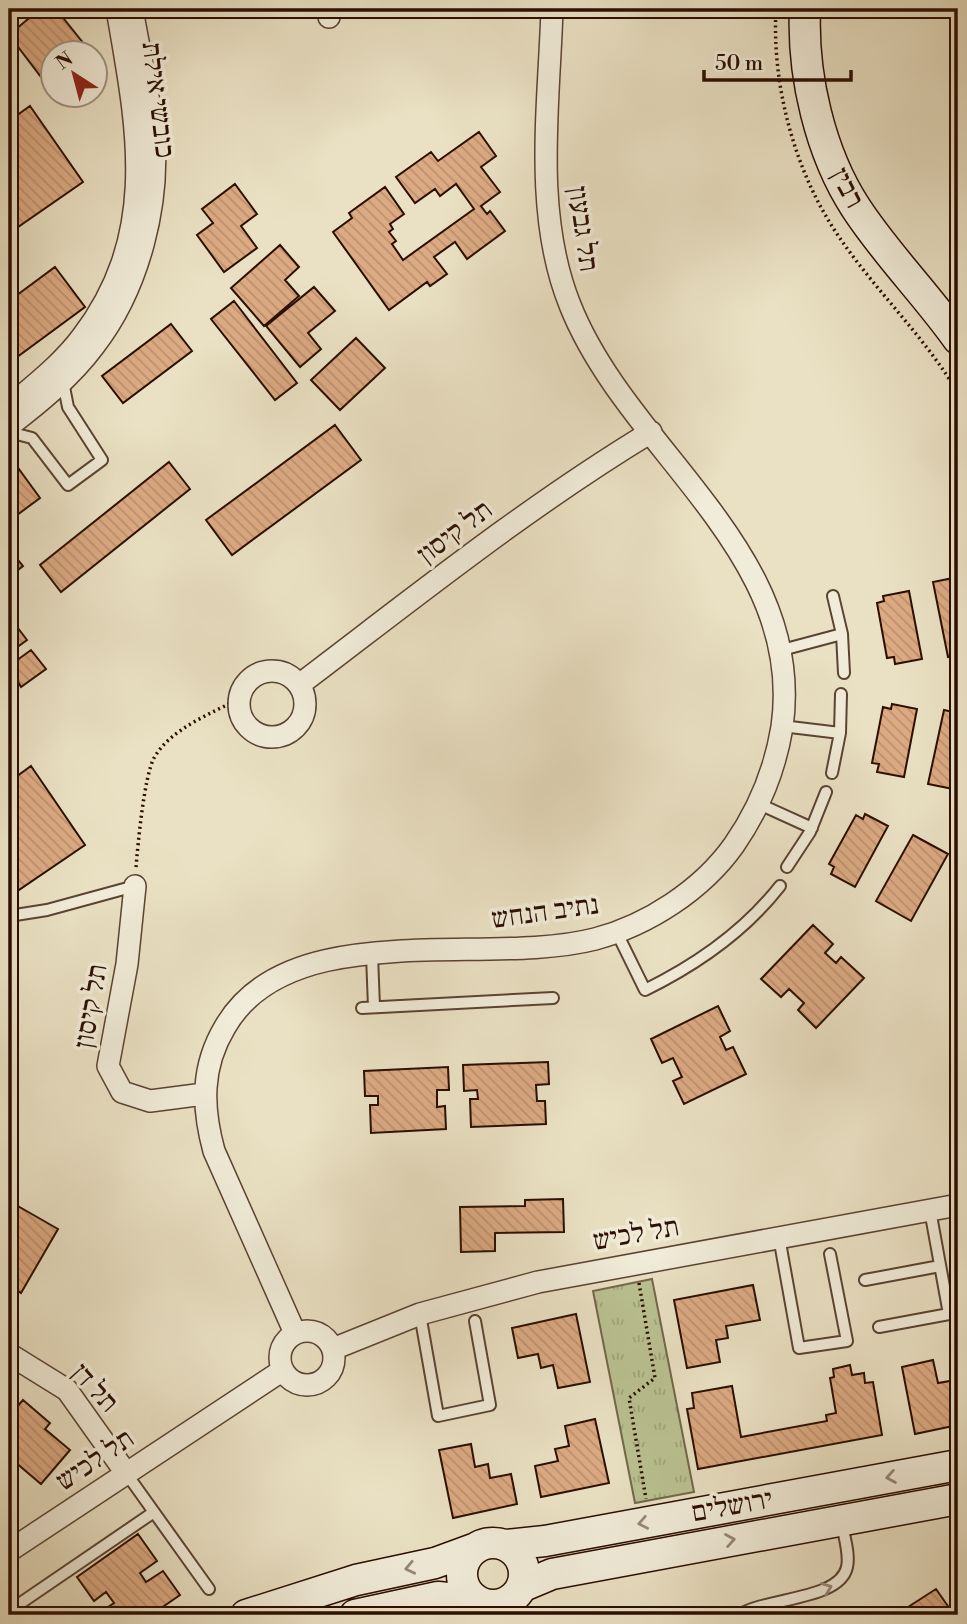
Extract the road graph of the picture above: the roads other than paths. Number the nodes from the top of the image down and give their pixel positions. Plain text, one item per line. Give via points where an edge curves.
1 (117, 9) edge
2 (132, 9) edge
3 (552, 9) edge
4 (805, 9) edge
5 (958, 339) edge
6 (63, 380) junction
7 (9, 407) edge
8 (9, 426) edge
9 (9, 432) edge
10 (651, 432) junction
11 (833, 596) dead end
12 (842, 634) junction
13 (782, 650) junction
14 (844, 673) dead end
15 (299, 685) junction
16 (841, 694) dead end
17 (782, 726) junction
18 (840, 733) junction
19 (832, 773) dead end
20 (825, 792) dead end
21 (759, 804) junction
22 (812, 828) junction
23 (788, 867) dead end
24 (135, 886) joint
25 (780, 886) dead end
26 (9, 916) edge
27 (616, 931) junction
28 (372, 955) junction
29 (552, 998) dead end
30 (374, 1007) junction
31 (362, 1008) dead end
32 (204, 1094) junction
33 (958, 1205) edge
34 (930, 1210) junction
35 (779, 1237) junction
36 (830, 1254) dead end
37 (940, 1266) junction
38 (865, 1280) dead end
39 (421, 1314) junction
40 (475, 1321) dead end
41 (879, 1327) dead end
42 (295, 1334) junction
43 (333, 1349) junction
44 (9, 1354) edge
45 (283, 1370) junction
46 (958, 1465) edge
47 (126, 1473) junction
48 (958, 1499) edge
49 (154, 1512) junction
50 (842, 1520) junction
51 (506, 1545) junction
52 (475, 1548) junction
53 (9, 1551) edge
54 (521, 1587) junction
55 (209, 1589) dead end
56 (492, 1607) edge
57 (9, 1611) edge
58 (246, 1615) edge
59 (355, 1615) edge
60 (739, 1615) edge

1 - 7 street, כובשי אילת via 138,132 139,182 132,220 104,302 82,337
2 - 6 street, כובשי אילת via 153,130 154,183 147,224 118,309 94,346
3 - 10 street, תל גבעון via 547,156 555,256 568,302 592,350
4 - 5 main road, רבין via 807,62 824,139 838,175 856,208
6 - 8 street, כובשי אילת
6 - 9 lane via 64,399 102,460 68,485 32,438
10 - 13 street, נתיב הנחש via 739,550 766,598
10 - 15 street, תל קיסון via 512,524
11 - 12 lane
12 - 13 lane
12 - 14 lane
13 - 17 street, נתיב הנחש
15 - 15 street via 289,676 265,672 253,678 239,699 245,724 255,733 279,737 291,731 300,721 304,697
16 - 18 lane
17 - 18 lane
17 - 21 street, נתיב הנחש via 778,754
18 - 19 lane
20 - 22 lane
21 - 22 lane
21 - 27 street, נתיב הנחש via 732,849 694,887 649,918
22 - 23 lane
24 - 26 lane
24 - 32 street, תל קיסון via 127,964 108,1066 122,1092 150,1101
25 - 27 lane via 725,942 645,990
27 - 28 street, נתיב הנחש via 596,939 535,947
28 - 30 lane
28 - 32 street, נתיב הנחש via 302,965 250,996 217,1041
29 - 30 lane
30 - 31 lane
32 - 42 street, נתיב הנחש via 214,1151
33 - 34 street, תל לכיש
34 - 35 street, תל לכיש
34 - 37 lane
35 - 36 lane via 799,1348 847,1341
35 - 39 street, תל לכיש via 509,1289
37 - 38 lane
37 - 41 lane via 949,1314
39 - 40 lane via 438,1416 490,1405
39 - 43 street, תל לכיש
42 - 43 street via 319,1334
42 - 45 street via 281,1349
43 - 45 street via 333,1366 319,1381 299,1383
44 - 47 street, תל דן via 66,1390
45 - 47 street, תל לכיש
46 -> 51 main road, ירושלים
47 - 49 lane
47 - 53 street, תל לכיש
48 - 50 main road, ירושלים
49 - 55 lane
49 - 57 lane
54 -> 50 main road, ירושלים via 552,1574
60 -> 50 lane via 758,1605 830,1590 841,1582 848,1565
51 - 52 main road
51 - 54 main road via 521,1560
52 - 56 main road via 462,1577 469,1594
52 -> 58 main road
54 - 56 main road via 506,1602
56 - 59 main road via 438,1597

